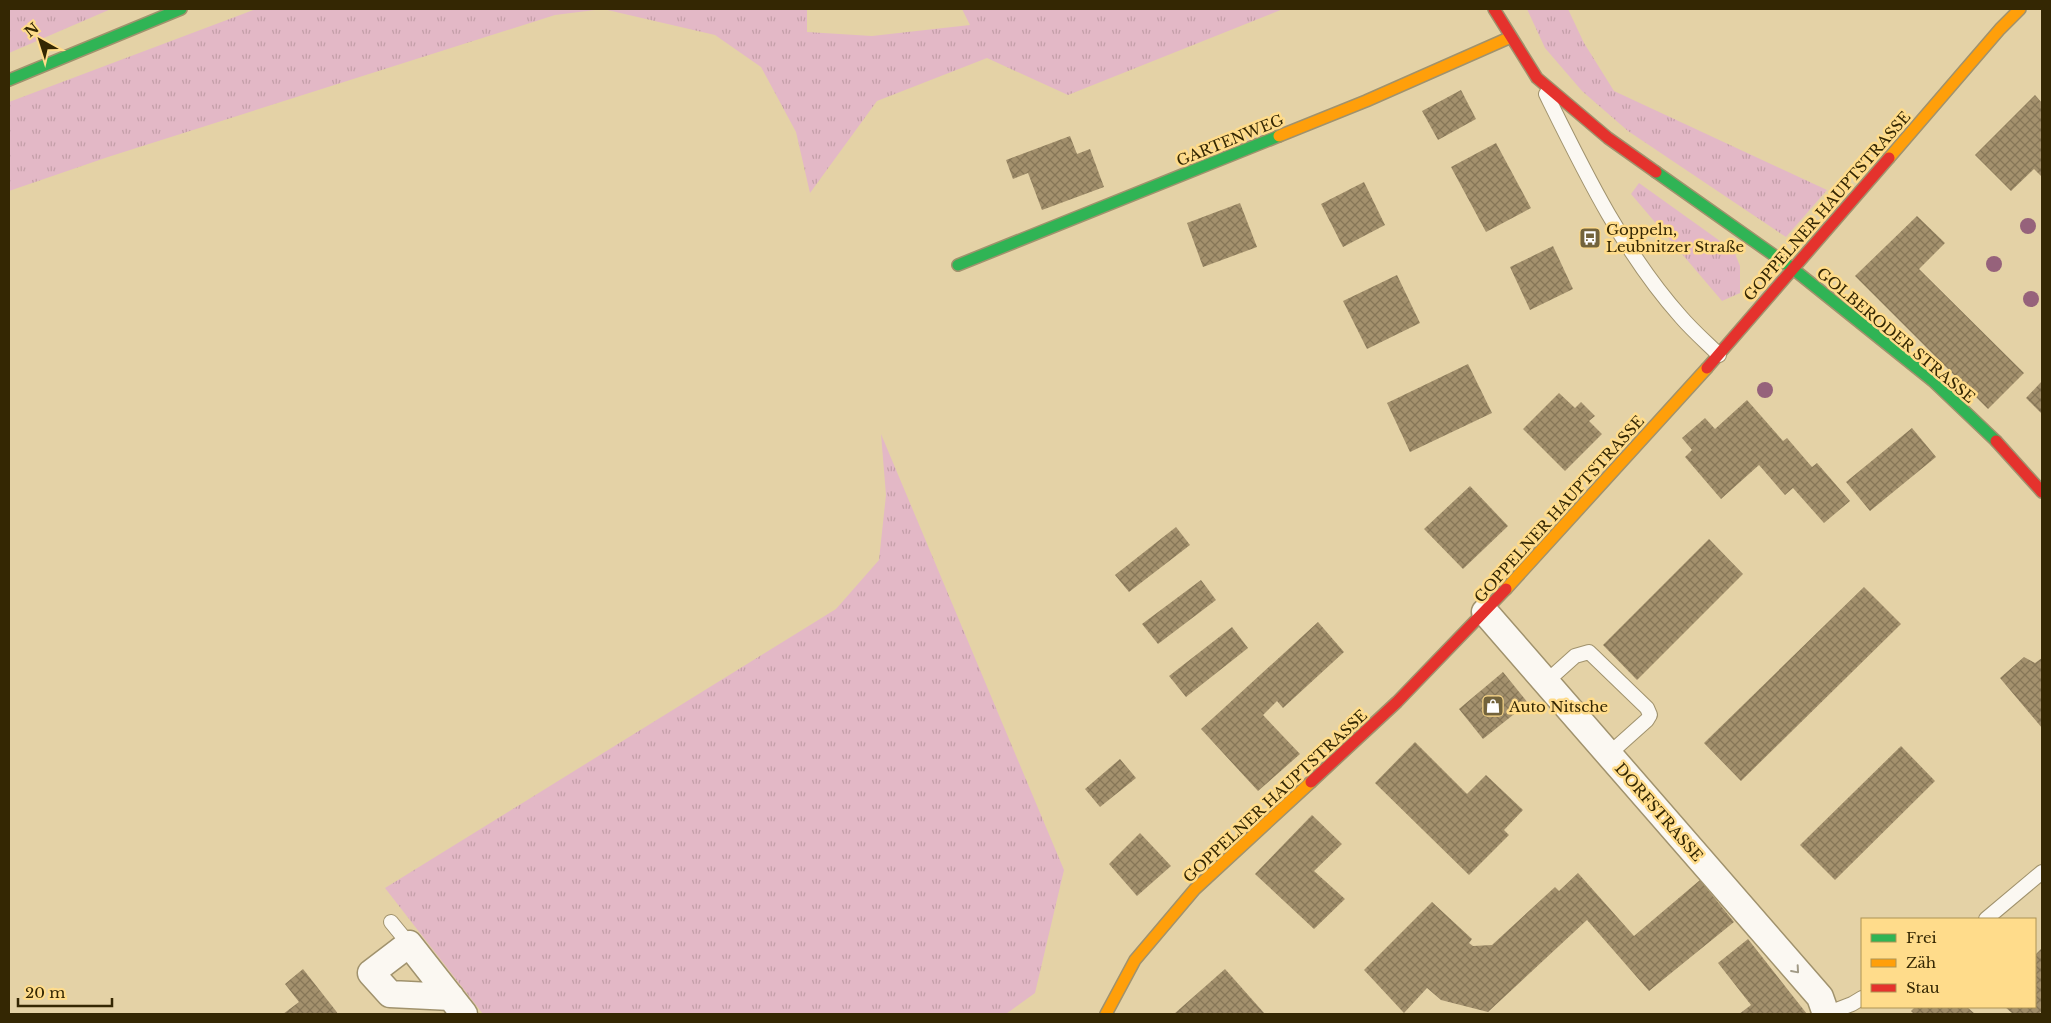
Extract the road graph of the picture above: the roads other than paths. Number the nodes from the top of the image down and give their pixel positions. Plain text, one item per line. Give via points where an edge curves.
1 (181, 9) edge
2 (1494, 9) edge
3 (2020, 9) edge
4 (1511, 37) junction
5 (1538, 78) junction
6 (9, 80) edge
7 (958, 265) dead end
8 (1792, 268) junction
9 (1719, 355) junction
10 (2042, 492) edge
11 (1486, 612) junction
12 (1546, 682) junction
13 (1609, 754) junction
14 (2042, 872) edge
15 (1987, 918) edge
16 (391, 922) dead end
17 (409, 944) junction
18 (1861, 999) edge
19 (457, 1006) edge
20 (1106, 1014) edge
21 (1826, 1014) edge

1 - 6 street
2 - 4 street, GOLBERODER STRASSE
3 - 8 street, GOPPELNER HAUPTSTRASSE
4 - 5 street, GOLBERODER STRASSE
4 - 7 street, GARTENWEG via 1366,101
5 - 8 street, GOLBERODER STRASSE via 1608,138
5 - 9 lane via 1614,224 1681,317
8 - 9 street, GOPPELNER HAUPTSTRASSE
8 - 10 street, GOLBERODER STRASSE via 1933,381 2011,456
9 - 11 street, GOPPELNER HAUPTSTRASSE
11 - 12 street, DORFSTRASSE
11 - 20 street, GOPPELNER HAUPTSTRASSE via 1397,702 1195,889 1135,960
12 - 13 street, DORFSTRASSE
12 - 13 lane via 1575,656 1589,652 1647,708 1650,715 1647,720
13 -> 21 street, DORFSTRASSE via 1820,997
14 - 15 lane
16 - 17 lane
17 - 19 street
17 - 19 street via 371,972 390,994
18 - 21 lane

